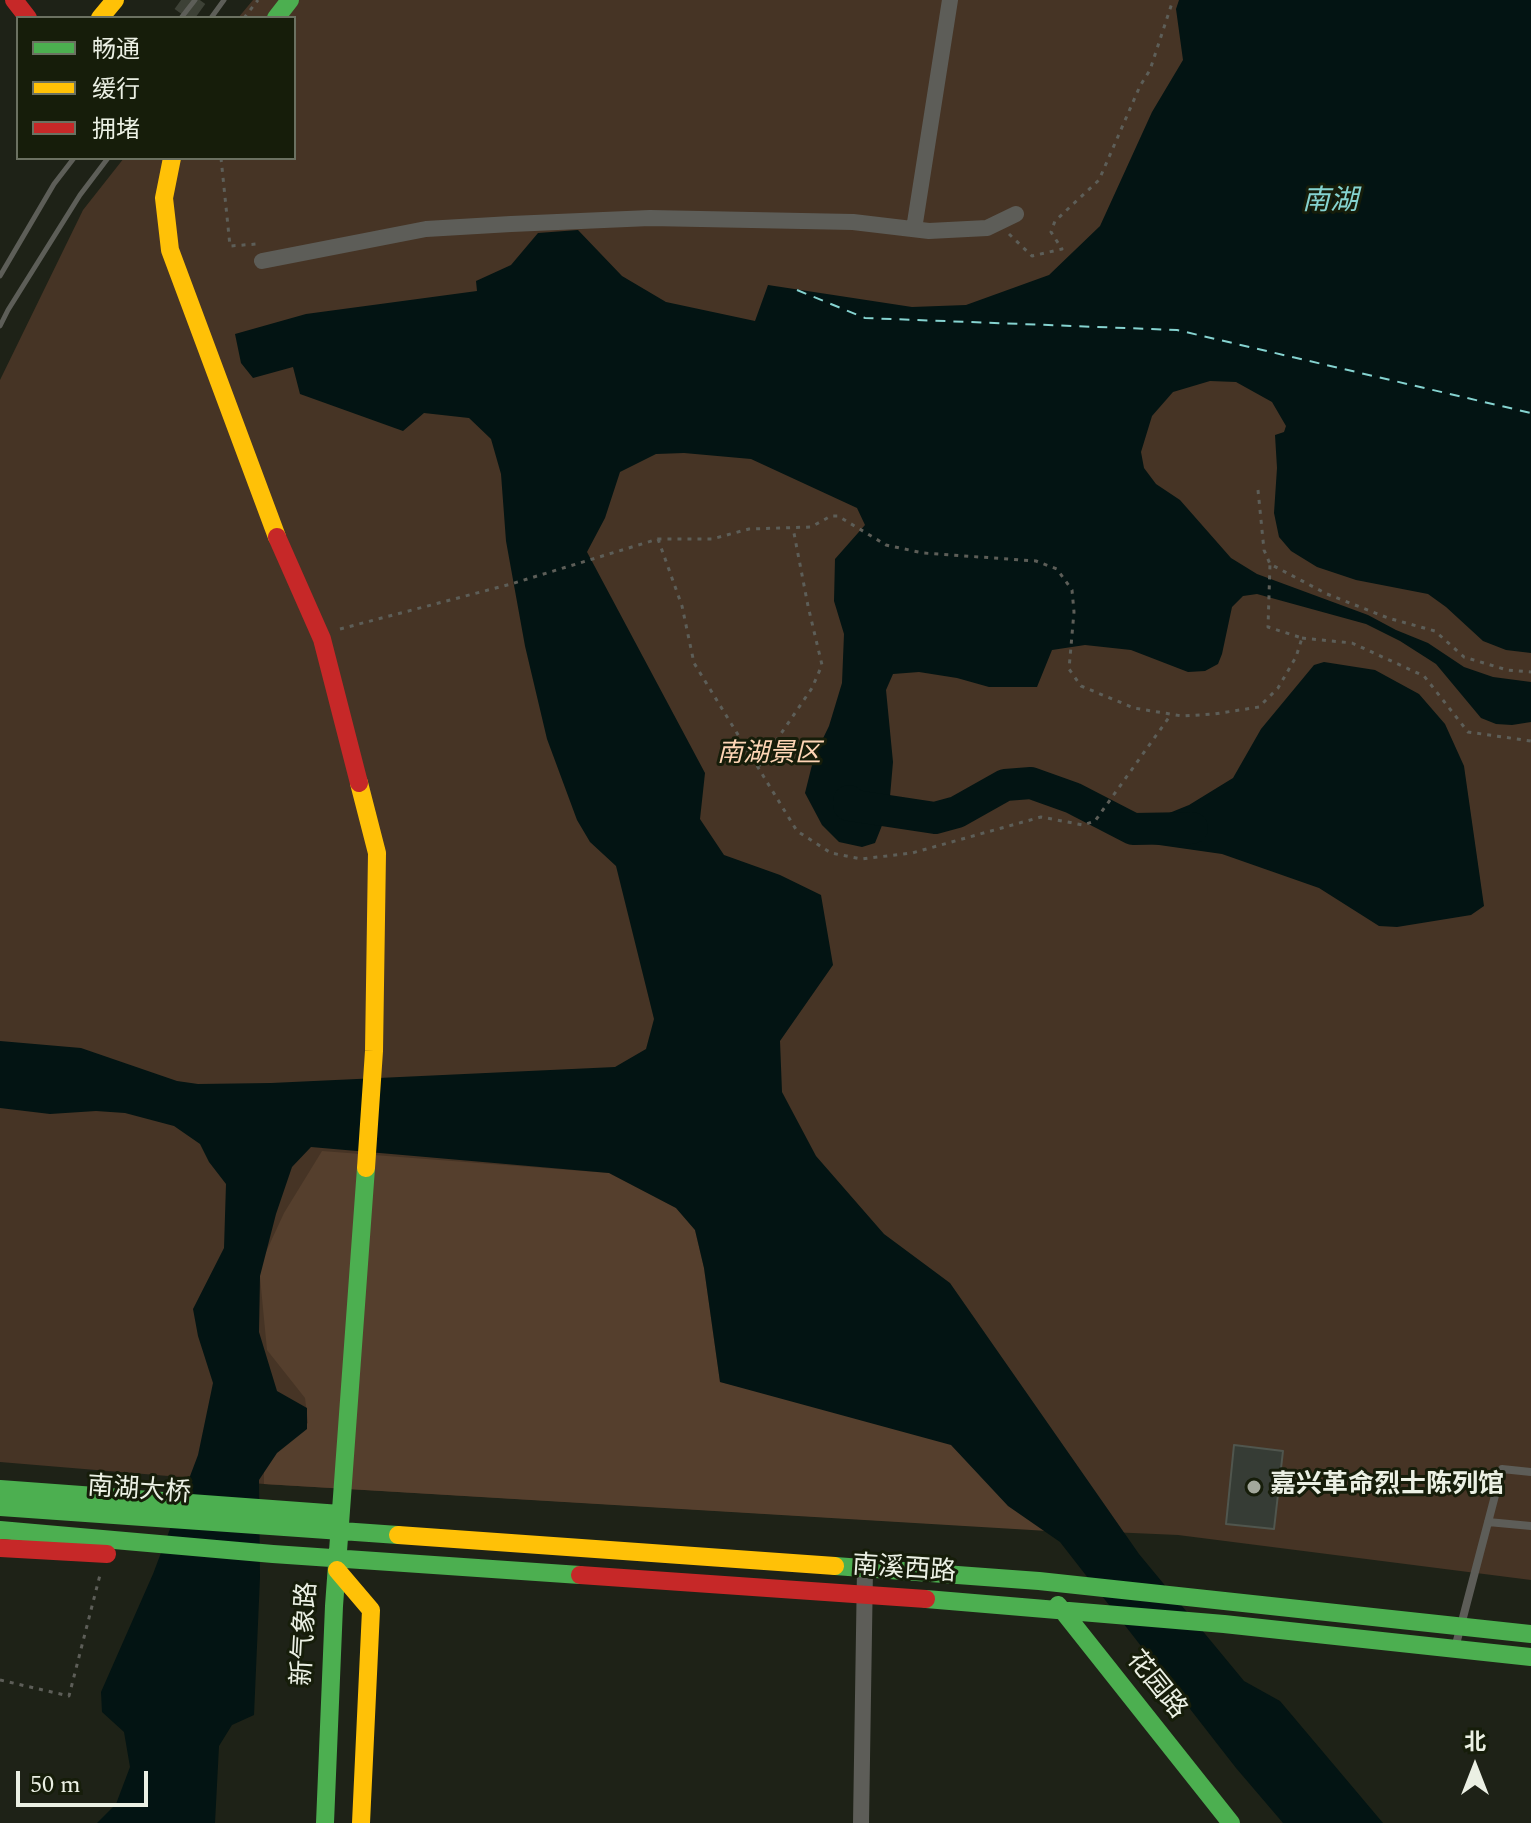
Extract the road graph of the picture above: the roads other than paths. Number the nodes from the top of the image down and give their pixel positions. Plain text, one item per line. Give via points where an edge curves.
1 (14, 0) edge
2 (115, 0) edge
3 (290, 0) edge
4 (950, 0) edge
5 (26, 16) edge
6 (102, 16) edge
7 (278, 16) edge
8 (172, 160) edge
9 (1016, 214) dead end
10 (914, 229) junction
11 (262, 261) road end
12 (1531, 1472) edge
13 (0, 1489) edge
14 (0, 1507) edge
15 (1488, 1522) junction
16 (340, 1523) junction
17 (1531, 1526) edge
18 (274, 1528) joint
19 (0, 1530) edge
20 (0, 1548) edge
21 (273, 1560) junction
22 (337, 1564) junction
23 (865, 1569) junction
24 (1039, 1581) junction
25 (864, 1595) junction
26 (1061, 1610) junction
27 (1459, 1626) junction
28 (1531, 1634) edge
29 (1455, 1649) junction
30 (1531, 1657) edge
31 (325, 1823) edge
32 (361, 1823) edge
33 (861, 1823) edge
34 (1231, 1823) edge

1 - 5 main road
2 - 6 main road
3 - 7 main road
4 - 10 street
8 - 16 main road via 164,198 170,250 266,513 320,635 377,853 374,1051
9 - 10 street via 987,228
10 - 11 street via 853,222 650,218 511,224 426,229
12 - 15 lane via 1502,1469
13 - 16 main road via 281,1509
14 - 18 main road, 南湖大桥
15 - 17 lane
15 - 27 lane
16 - 18 main road, 南溪西路
16 - 22 main road
16 - 23 main road, 南溪西路
19 - 21 main road, 南湖大桥
20 - 21 main road
21 - 22 main road, 南溪西路
22 - 25 main road, 南溪西路
22 - 31 main road, 新气象路
22 - 32 main road, 新气象路 via 371,1610
23 - 24 main road, 南溪西路
23 - 25 street
24 - 26 main road, 花园路
24 - 27 main road, 南溪西路
25 - 26 main road, 南溪西路
25 - 33 street
26 - 29 main road, 南溪西路
26 - 34 main road, 花园路
27 - 28 main road, 南溪西路
27 - 29 lane
29 - 30 main road, 南溪西路

